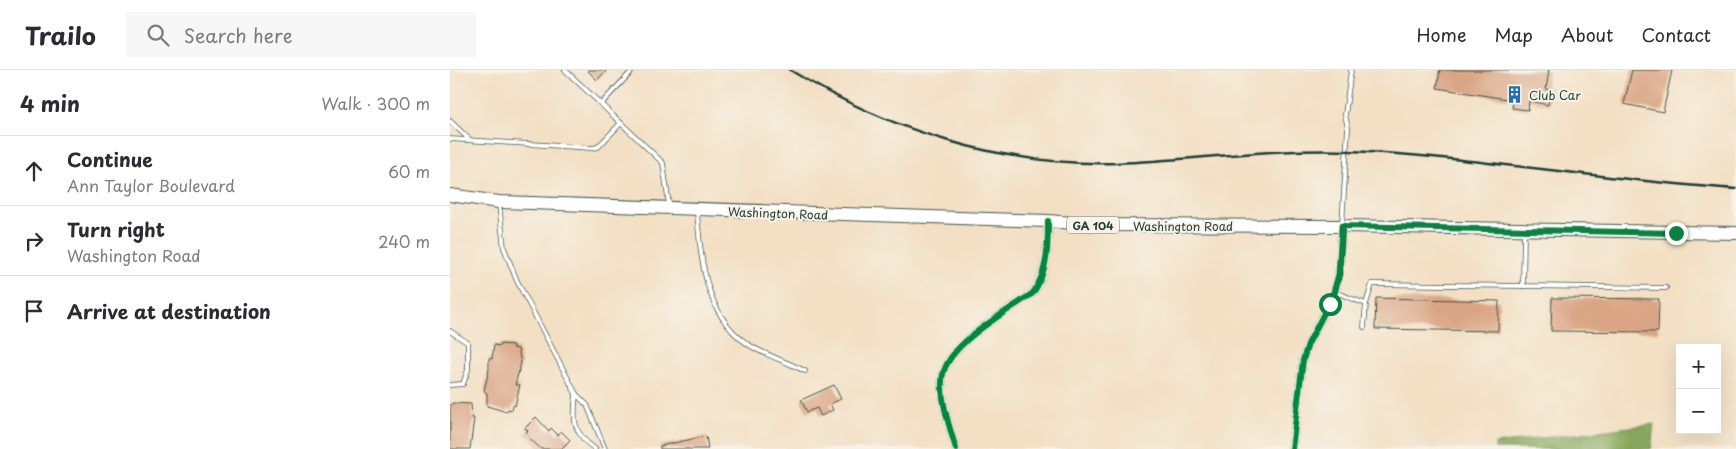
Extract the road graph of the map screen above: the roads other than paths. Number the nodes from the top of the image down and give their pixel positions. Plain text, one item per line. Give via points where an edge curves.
1 (566, 70) edge
2 (633, 70) edge
3 (1352, 70) edge
4 (602, 104) junction
5 (450, 121) edge
6 (621, 123) junction
7 (450, 139) edge
8 (470, 140) junction
9 (450, 195) edge
10 (498, 202) junction
11 (670, 209) junction
12 (697, 210) junction
13 (1048, 222) junction
14 (1342, 226) junction
15 (1524, 230) junction
16 (1736, 234) edge
17 (1523, 286) junction
18 (1666, 288) dead end
19 (1335, 292) junction
20 (1366, 304) junction
21 (1364, 327) dead end
22 (450, 331) edge
23 (805, 371) dead end
24 (450, 384) edge
25 (576, 394) junction
26 (595, 449) edge
27 (605, 449) edge
28 (956, 449) edge
29 (1292, 449) edge

1 - 4 lane
2 - 4 lane
3 - 14 lane via 1345,115 1348,128
4 - 6 lane
5 - 8 lane
6 - 8 lane via 598,147 592,148
6 - 11 lane via 663,163
7 - 8 lane
9 - 10 main road, Washington Road / GA 104
10 - 11 main road, Washington Road / GA 104
10 - 25 lane via 504,248 517,281
11 - 12 main road, Washington Road / GA 104
12 - 13 main road, Washington Road / GA 104
12 - 23 lane via 702,266 721,317 756,349
13 - 14 main road, Washington Road / GA 104
13 - 28 street via 1042,281 1033,293 956,350 946,364 942,381
14 - 15 main road, Washington Road / GA 104
14 - 19 street
15 - 16 main road, Washington Road / GA 104
15 - 17 lane
17 - 18 lane
17 - 20 lane via 1372,284
19 - 20 lane
19 - 29 street via 1303,360
20 - 21 lane
22 - 24 lane via 468,343 468,370 463,384
25 - 26 lane via 575,425 584,441
25 - 27 lane via 587,405

